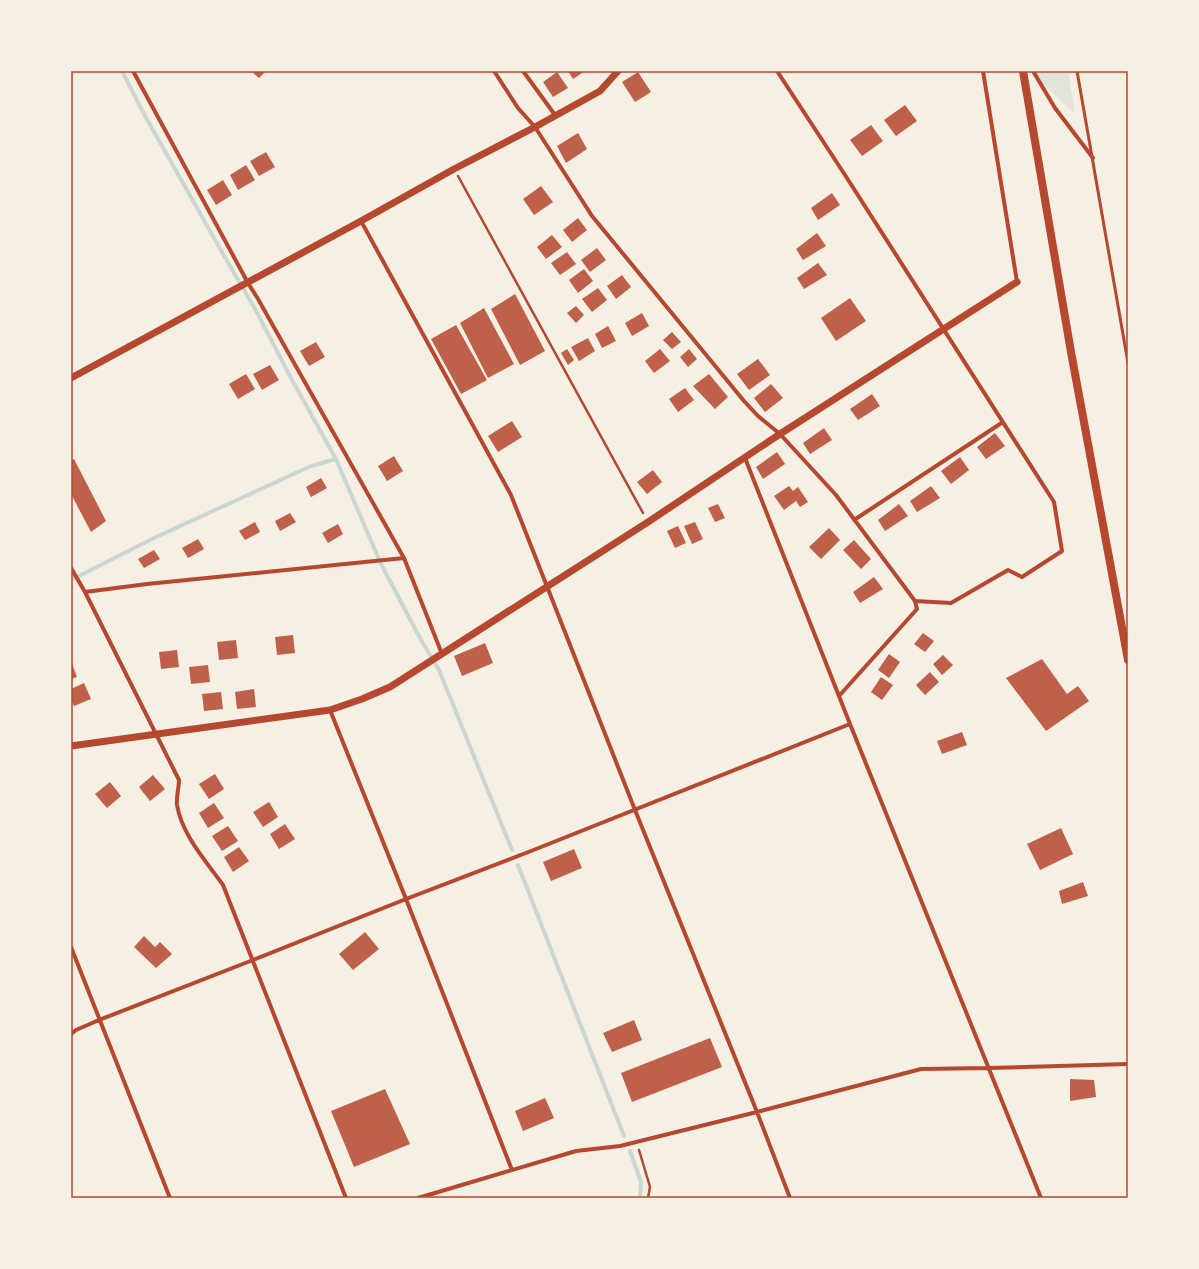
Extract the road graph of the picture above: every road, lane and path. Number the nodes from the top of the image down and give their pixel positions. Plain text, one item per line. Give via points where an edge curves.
1 (133, 71) edge
2 (494, 71) edge
3 (523, 71) edge
4 (618, 71) edge
5 (777, 71) edge
6 (983, 71) edge
7 (1023, 71) edge
8 (1033, 71) edge
9 (1077, 71) edge
10 (555, 115) junction
11 (535, 127) junction
12 (1093, 158) junction
13 (454, 169) junction
14 (361, 221) junction
15 (1017, 282) joint
16 (248, 283) junction
17 (944, 329) junction
18 (1128, 364) edge
19 (71, 378) edge
20 (1003, 422) junction
21 (780, 434) junction
22 (745, 458) junction
23 (854, 520) junction
24 (648, 522) junction
25 (404, 558) junction
26 (71, 568) edge
27 (548, 586) junction
28 (85, 592) junction
29 (915, 601) junction
30 (442, 654) junction
31 (1128, 660) edge
32 (839, 696) junction
33 (330, 710) junction
34 (850, 724) junction
35 (156, 734) junction
36 (71, 746) edge
37 (635, 810) junction
38 (406, 899) junction
39 (71, 947) edge
40 (253, 960) junction
41 (99, 1020) junction
42 (71, 1034) edge
43 (1128, 1064) edge
44 (989, 1068) junction
45 (757, 1112) junction
46 (636, 1142) junction
47 (512, 1170) junction
48 (170, 1198) edge
49 (346, 1198) edge
50 (418, 1198) edge
51 (648, 1198) edge
52 (790, 1198) edge
53 (1041, 1198) edge

1 - 16 street
2 - 11 street via 518,108
3 - 10 street
4 - 10 street via 600,90
5 - 17 street
6 - 15 street
7 - 31 main road via 1071,352
8 - 12 street via 1055,108
9 - 12 lane
10 - 11 street
11 - 13 street
11 - 21 street via 592,216 744,401
12 - 18 lane
13 - 14 street
13 - 24 path
14 - 16 street
14 - 27 street via 511,495
15 - 17 street
16 - 19 street
16 - 25 street
17 - 20 street
17 - 21 street
20 - 23 street
20 - 29 street via 1054,502 1062,551 1022,577 1008,570 951,603
21 - 22 street
21 - 23 street via 836,495
22 - 24 street
22 - 32 street
23 - 29 street
24 - 27 street
25 - 28 street
25 - 30 street
26 - 28 street
27 - 30 street
27 - 37 street
28 - 35 street
29 - 32 street via 917,609
30 - 33 street via 390,687
32 - 34 street
33 - 35 street
33 - 38 street
34 - 37 street
34 - 44 street
35 - 36 street
35 - 40 street via 179,780 177,804 185,830 224,885
37 - 38 street
37 - 45 street
38 - 40 street
38 - 47 street
39 - 41 street
40 - 41 street
40 - 49 street
41 - 42 street
41 - 48 street
43 - 44 street
44 - 45 street via 920,1068
44 - 53 street
45 - 46 street
45 - 52 street
46 - 47 street via 576,1151
46 - 51 path via 650,1187
47 - 50 street

